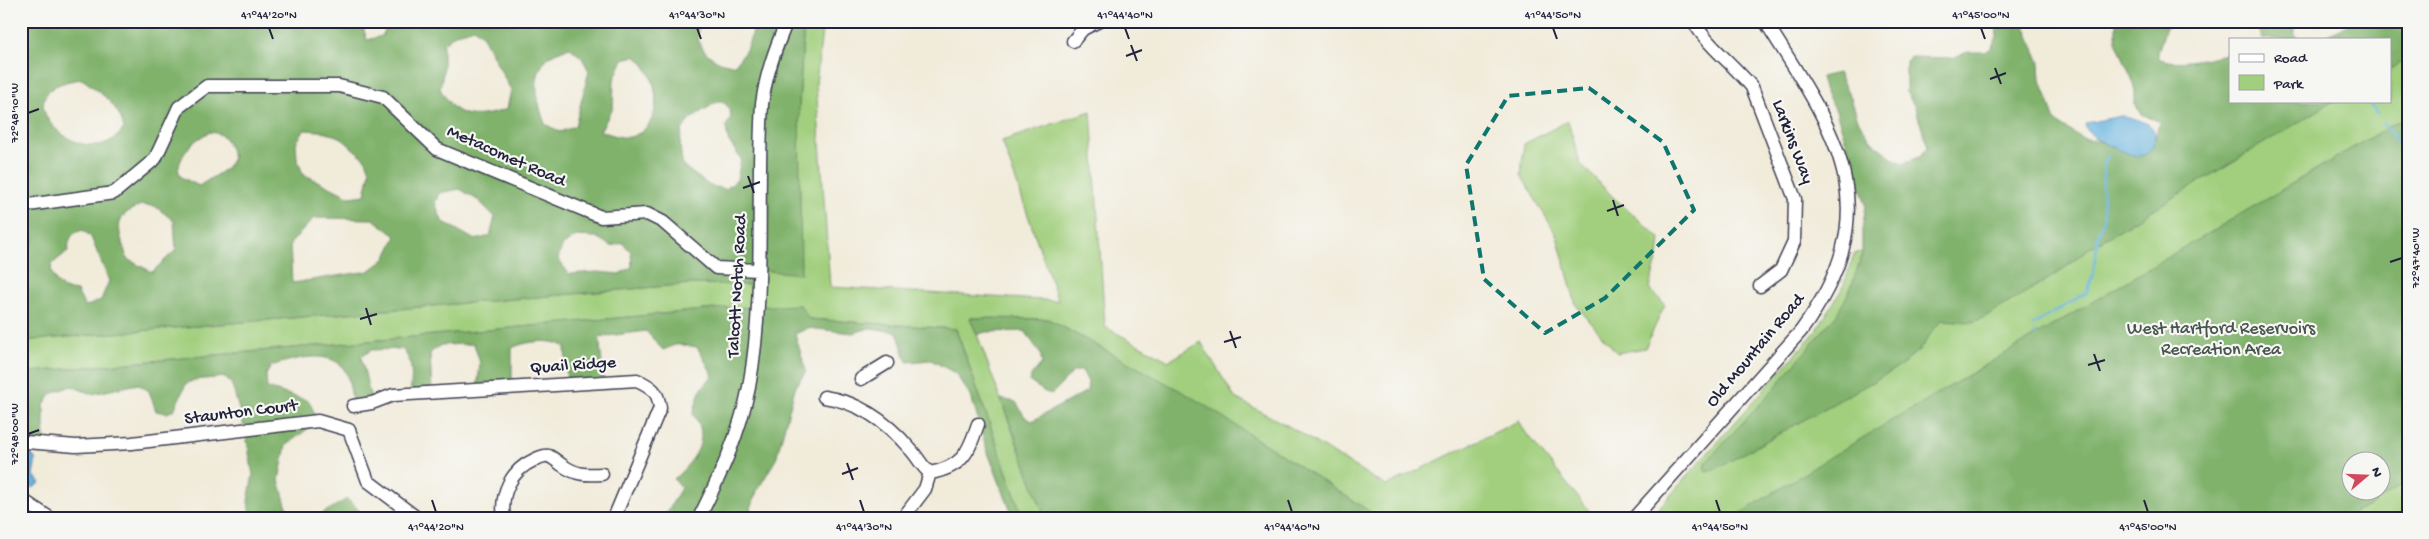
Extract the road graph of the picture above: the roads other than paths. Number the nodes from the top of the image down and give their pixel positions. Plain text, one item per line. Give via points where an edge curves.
1 (787, 21) edge
2 (1098, 21) edge
3 (1693, 21) edge
4 (1765, 21) edge
5 (1073, 41) dead end
6 (21, 206) edge
7 (758, 270) junction
8 (1760, 286) dead end
9 (887, 364) dead end
10 (861, 379) dead end
11 (824, 397) dead end
12 (354, 406) dead end
13 (978, 424) dead end
14 (21, 446) edge
15 (930, 473) junction
16 (602, 474) dead end
17 (21, 499) edge
18 (50, 518) edge
19 (417, 518) edge
20 (504, 518) edge
21 (614, 518) edge
22 (700, 518) edge
23 (903, 518) edge
24 (1634, 518) edge

1 - 7 street, Talcott Notch Road via 772,56 762,104
2 - 5 street via 1083,29
3 - 8 street, Larkins Way via 1702,36 1752,87 1795,199 1794,242 1781,270
4 - 24 street, Old Mountain Road via 1801,78 1834,142 1846,184 1848,205 1840,261 1818,308 1801,332
6 - 7 street, Metacomet Road via 114,193 155,159 179,107 208,86 339,86 383,97 437,149 600,218 647,214 663,222 716,268
7 - 22 street, Talcott Notch Road via 754,352 748,388 733,444
9 - 10 street
11 - 15 street via 849,402 879,418
12 - 21 street, Quail Ridge via 393,395 637,380 655,389 660,408
13 - 15 street via 963,460
14 - 19 street, Staunton Court via 26,442 76,446 132,443 318,421 350,430 368,481
15 - 23 street via 925,489
16 - 20 street via 580,475 549,456 542,456 523,465 508,486 504,496
17 - 18 street

